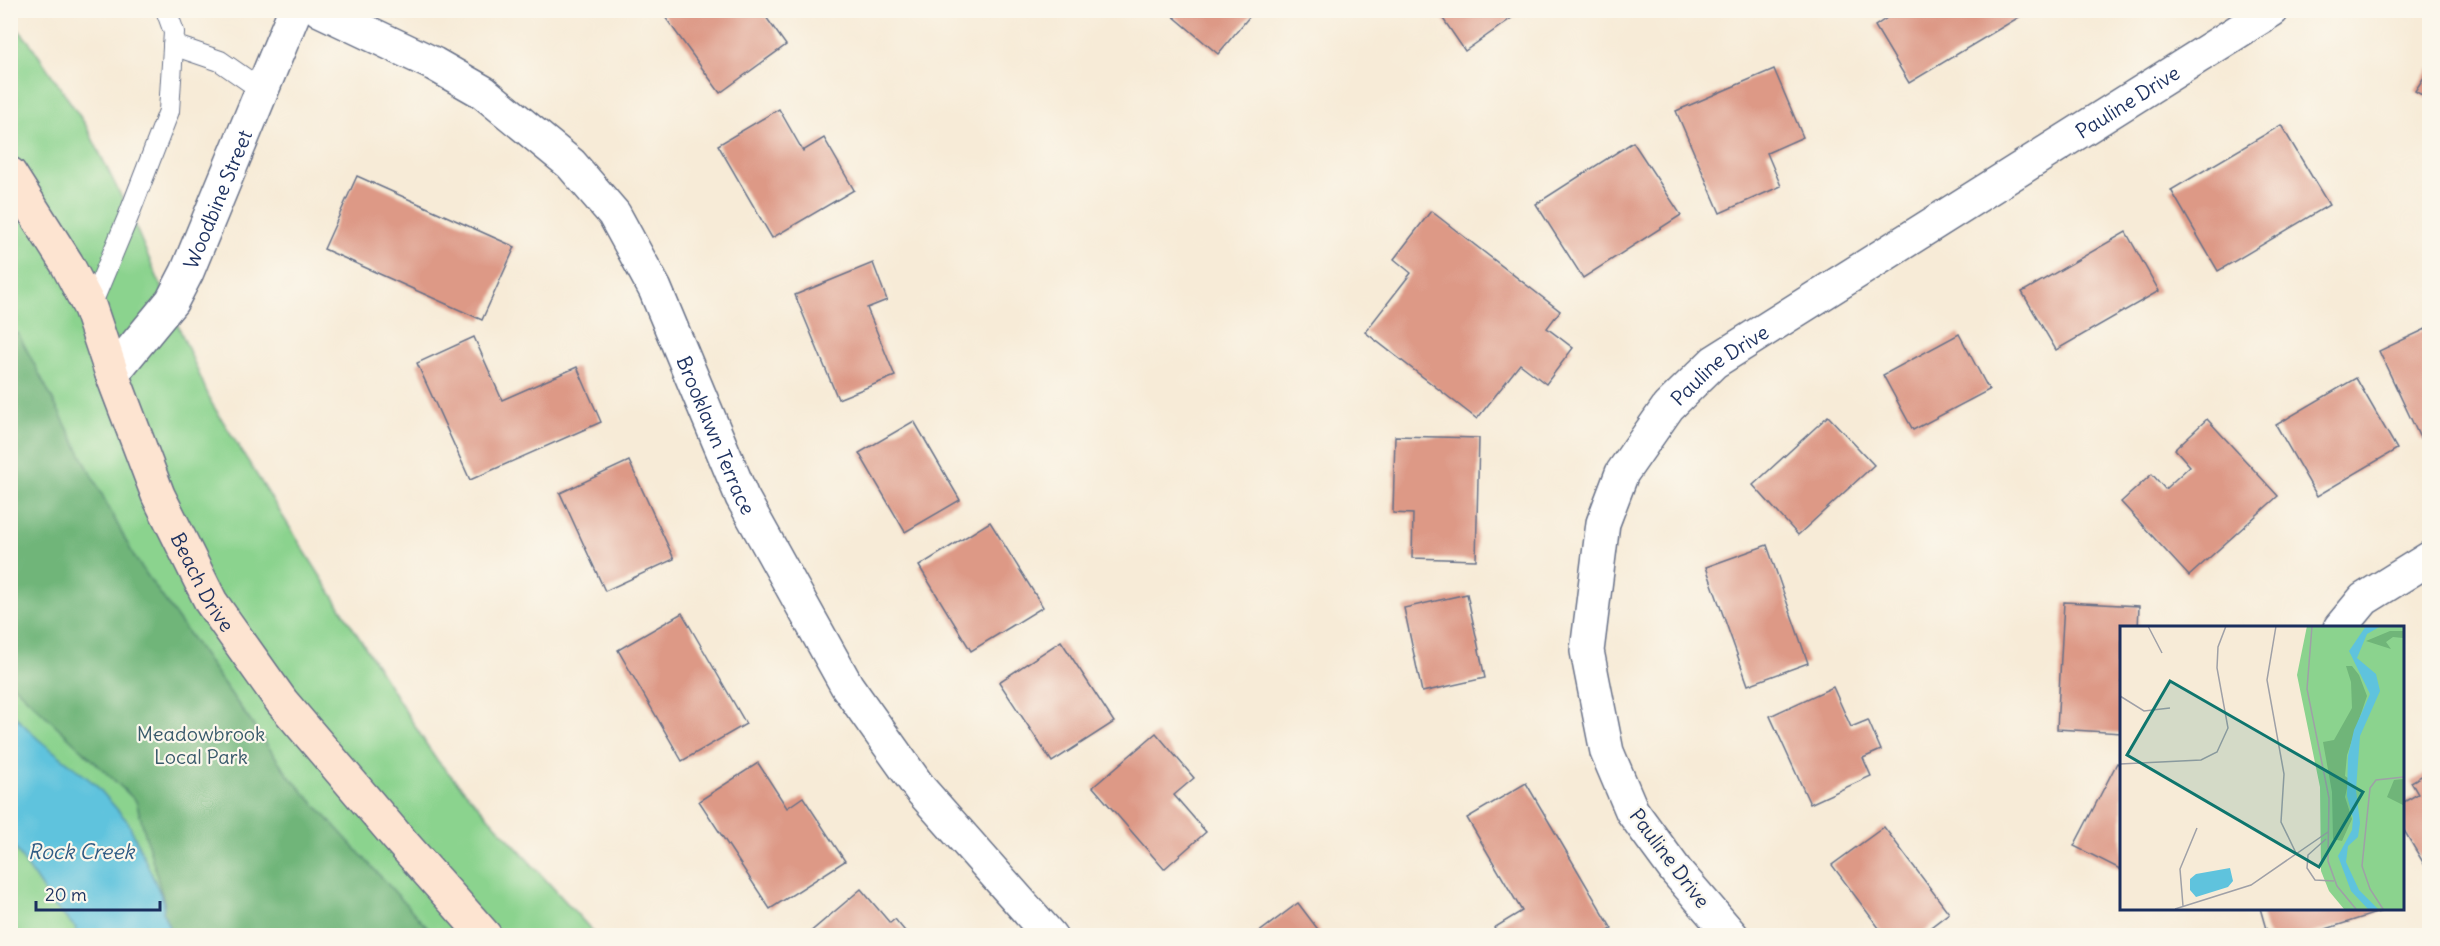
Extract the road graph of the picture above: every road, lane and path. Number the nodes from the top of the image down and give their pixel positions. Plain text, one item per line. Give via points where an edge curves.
1 (165, 10) edge
2 (295, 10) edge
3 (320, 10) edge
4 (2272, 10) edge
5 (173, 45) junction
6 (263, 91) junction
7 (10, 174) edge
8 (90, 308) junction
9 (112, 374) junction
10 (2430, 558) edge
11 (2342, 626) edge
12 (485, 936) edge
13 (1050, 936) edge
14 (1732, 936) edge

1 - 5 lane via 174,32
2 - 6 street, Woodbine Street
3 - 13 street, Brooklawn Terrace via 483,92 572,164 614,214 655,289 742,497 847,686 921,790
4 - 14 street, Pauline Drive via 1714,362 1668,406 1622,473 1603,523 1587,651 1607,752 1632,811 1676,871
5 - 6 lane via 220,61
5 - 8 lane via 169,111
6 - 9 street, Woodbine Street via 187,272 171,301
7 - 8 street, Beach Drive
8 - 9 street, Beach Drive
9 - 12 street, Beach Drive via 158,495 211,602 282,702
10 - 11 street via 2364,598

